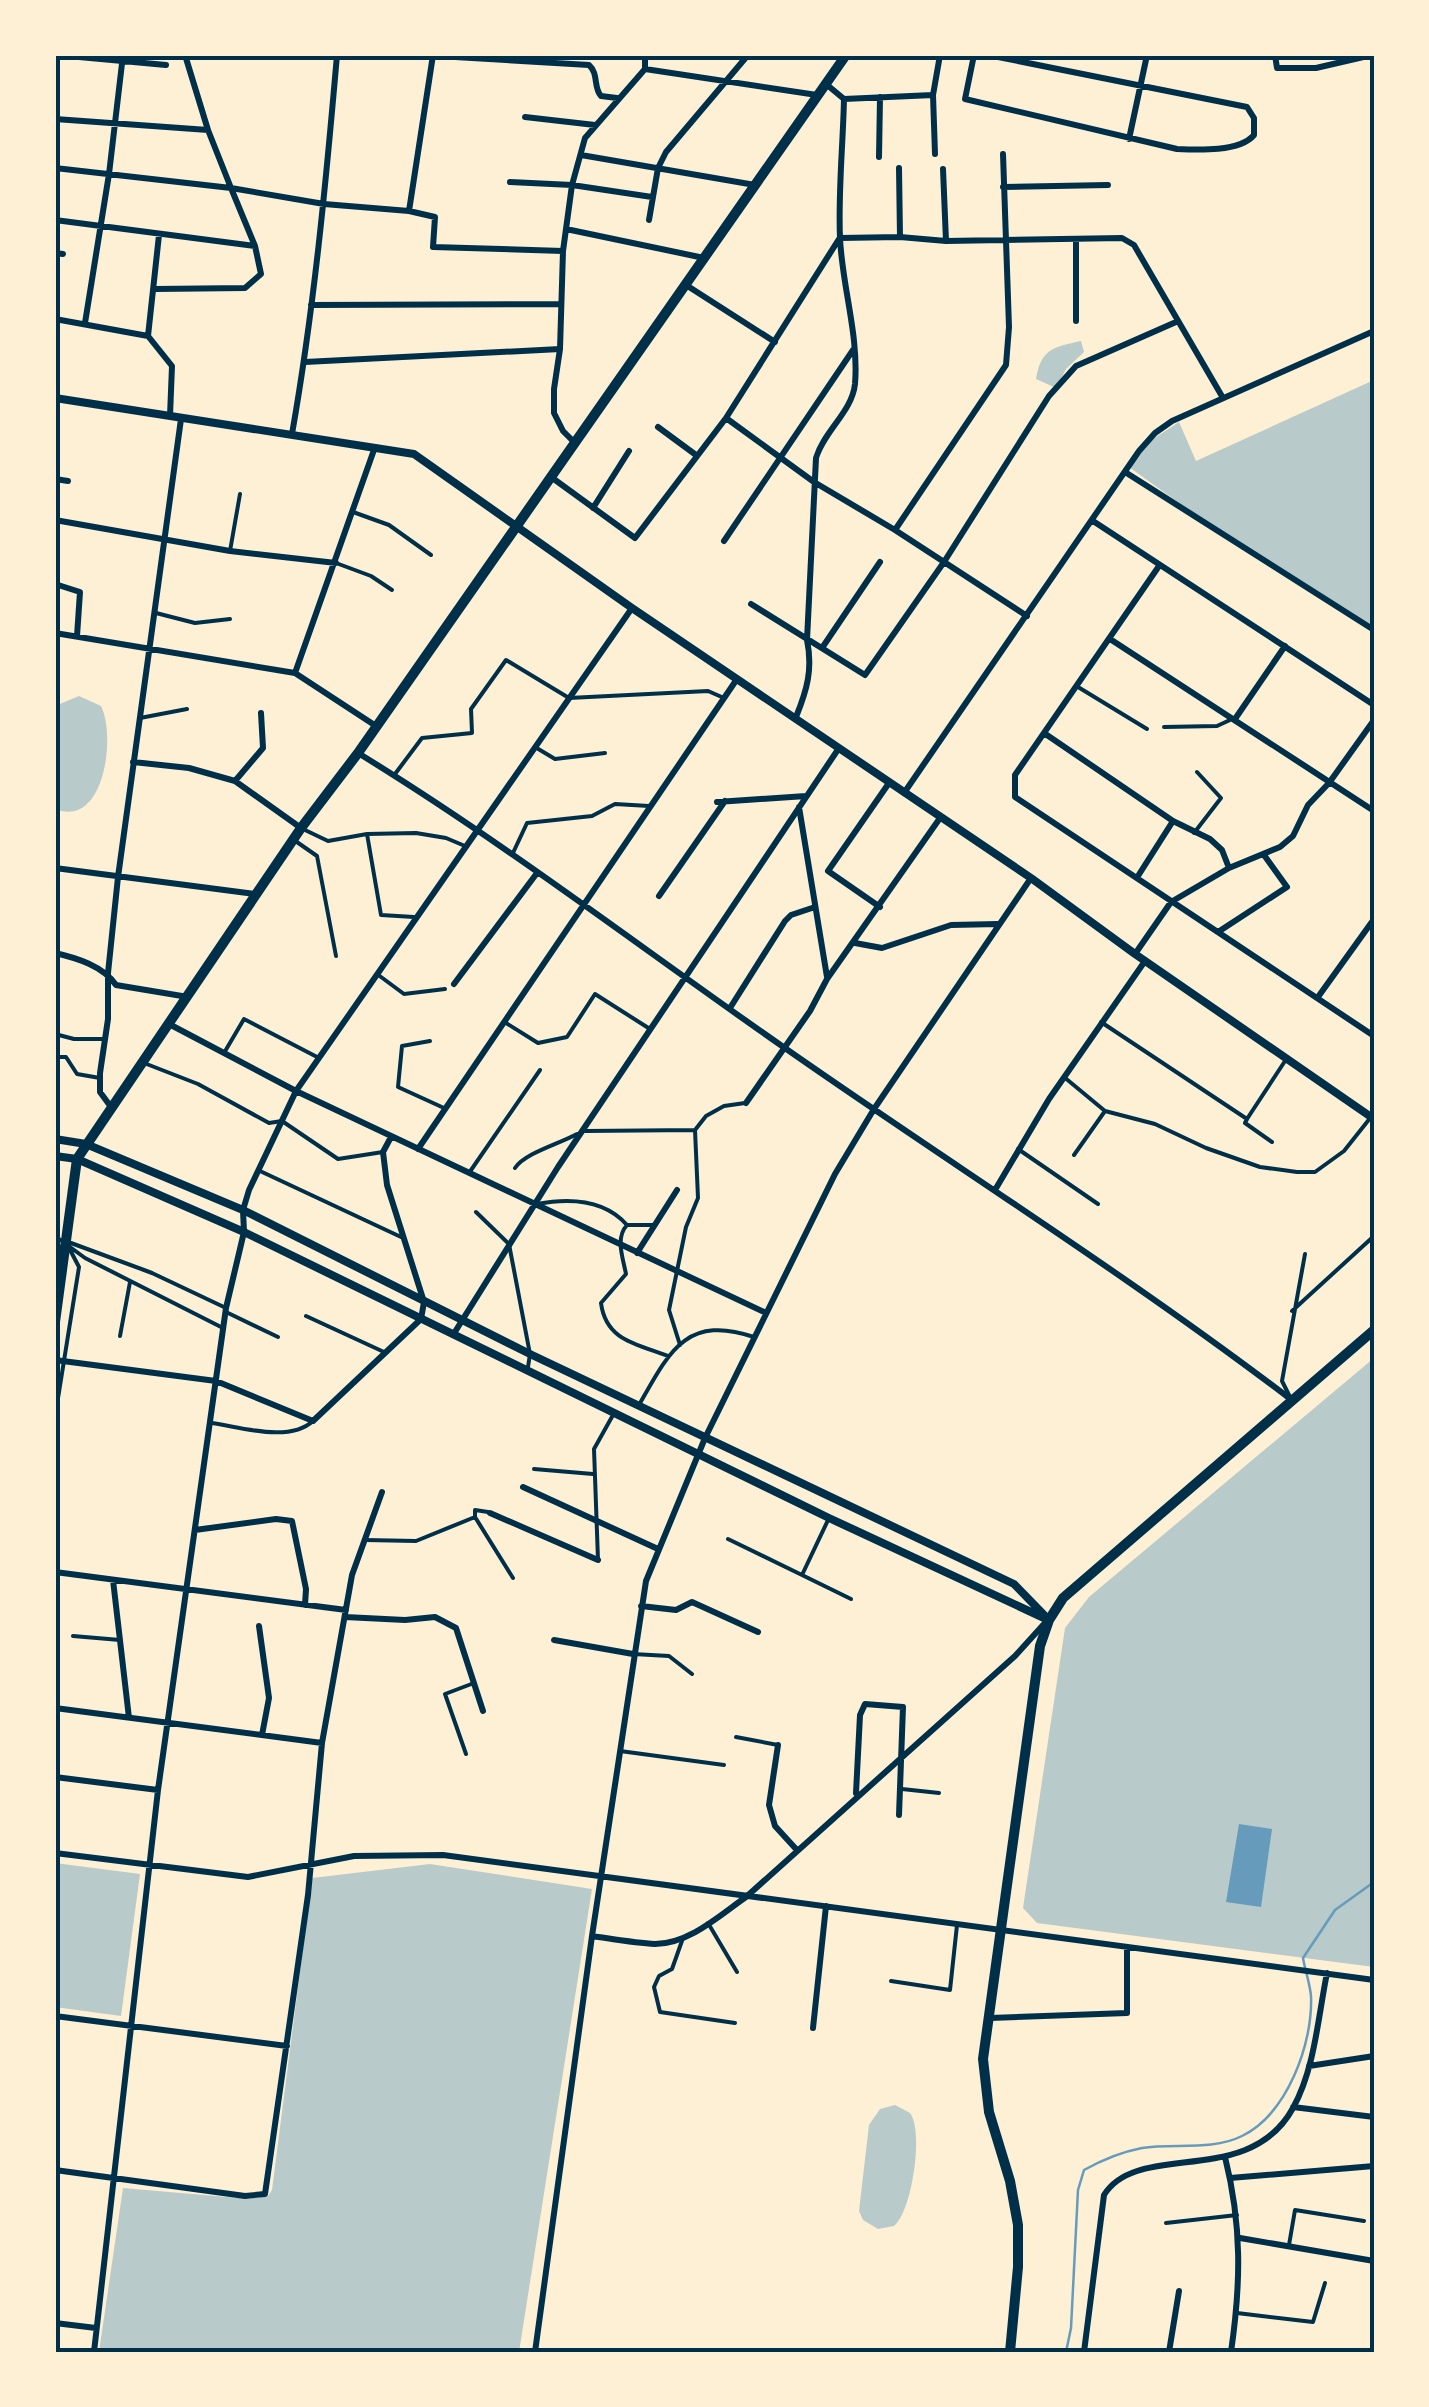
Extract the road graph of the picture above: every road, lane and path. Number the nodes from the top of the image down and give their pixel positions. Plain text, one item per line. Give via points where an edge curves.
1 (56, 55) edge
2 (185, 55) edge
3 (337, 55) edge
4 (421, 55) edge
5 (645, 55) edge
6 (748, 55) edge
7 (846, 55) edge
8 (940, 55) edge
9 (974, 55) edge
10 (988, 55) edge
11 (1147, 55) edge
12 (1276, 55) edge
13 (1372, 55) edge
14 (433, 56) edge
15 (122, 59) edge
16 (166, 65) dead end
17 (645, 69) junction
18 (725, 81) junction
19 (826, 84) junction
20 (1140, 87) junction
21 (818, 95) junction
22 (933, 95) junction
23 (880, 97) junction
24 (618, 99) junction
25 (844, 99) junction
26 (524, 117) dead end
27 (55, 119) edge
28 (113, 124) junction
29 (596, 126) junction
30 (208, 130) junction
31 (1129, 139) junction
32 (935, 154) dead end
33 (1002, 154) dead end
34 (581, 155) junction
35 (879, 157) dead end
36 (55, 168) edge
37 (658, 168) junction
38 (900, 168) dead end
39 (943, 169) dead end
40 (109, 174) junction
41 (510, 182) dead end
42 (572, 185) junction
43 (755, 185) junction
44 (1108, 185) dead end
45 (1002, 187) junction
46 (232, 188) junction
47 (652, 197) junction
48 (324, 204) junction
49 (409, 211) junction
50 (55, 220) edge
51 (649, 220) dead end
52 (99, 227) junction
53 (566, 230) junction
54 (159, 235) junction
55 (900, 237) junction
56 (840, 238) junction
57 (1076, 238) junction
58 (946, 240) junction
59 (1004, 240) junction
60 (255, 246) junction
61 (563, 251) junction
62 (704, 258) junction
63 (686, 284) junction
64 (155, 288) junction
65 (561, 304) junction
66 (311, 305) junction
67 (55, 319) edge
68 (1076, 321) dead end
69 (1176, 322) junction
70 (85, 324) junction
71 (1374, 331) edge
72 (148, 336) junction
73 (775, 342) junction
74 (560, 349) junction
75 (854, 349) junction
76 (305, 362) junction
77 (55, 398) edge
78 (1223, 398) junction
79 (170, 416) junction
80 (181, 418) junction
81 (726, 418) junction
82 (658, 428) dead end
83 (292, 434) junction
84 (575, 442) junction
85 (374, 447) junction
86 (629, 451) dead end
87 (696, 455) junction
88 (783, 458) junction
89 (1125, 472) junction
90 (551, 477) junction
91 (55, 479) edge
92 (68, 482) dead end
93 (814, 482) junction
94 (240, 494) dead end
95 (593, 508) junction
96 (353, 512) junction
97 (55, 520) edge
98 (1093, 521) junction
99 (516, 528) junction
100 (895, 530) junction
101 (162, 538) junction
102 (724, 541) dead end
103 (230, 552) junction
104 (432, 555) dead end
105 (880, 562) dead end
106 (944, 562) junction
107 (336, 563) junction
108 (1158, 566) junction
109 (55, 584) edge
110 (392, 590) dead end
111 (752, 604) dead end
112 (632, 608) junction
113 (156, 612) junction
114 (1026, 616) junction
115 (230, 619) dead end
116 (1374, 630) edge
117 (55, 633) edge
118 (77, 636) junction
119 (1110, 639) junction
120 (807, 640) junction
121 (150, 646) junction
122 (1285, 646) junction
123 (822, 648) junction
124 (295, 673) junction
125 (737, 678) junction
126 (1078, 687) junction
127 (569, 698) junction
128 (724, 698) junction
129 (1374, 705) edge
130 (187, 709) dead end
131 (261, 712) dead end
132 (140, 718) junction
133 (796, 718) junction
134 (1235, 719) junction
135 (1374, 720) edge
136 (377, 726) junction
137 (1164, 727) dead end
138 (1146, 729) dead end
139 (1044, 733) junction
140 (535, 747) junction
141 (839, 748) junction
142 (605, 752) dead end
143 (358, 753) junction
144 (133, 762) junction
145 (1197, 772) dead end
146 (394, 775) junction
147 (234, 781) junction
148 (889, 783) junction
149 (1328, 783) junction
150 (904, 794) junction
151 (806, 796) junction
152 (651, 806) junction
153 (799, 807) junction
154 (1374, 810) edge
155 (940, 818) junction
156 (1173, 821) junction
157 (300, 828) junction
158 (477, 832) junction
159 (1194, 833) junction
160 (368, 834) junction
161 (294, 840) junction
162 (466, 847) junction
163 (512, 855) junction
164 (1264, 855) junction
165 (55, 868) edge
166 (1229, 868) junction
167 (538, 873) junction
168 (1138, 876) junction
169 (118, 877) junction
170 (1031, 878) junction
171 (254, 894) junction
172 (659, 896) dead end
173 (1172, 902) junction
174 (585, 905) junction
175 (815, 907) junction
176 (880, 907) junction
177 (416, 918) junction
178 (1374, 920) edge
179 (998, 924) junction
180 (1218, 932) junction
181 (855, 943) junction
182 (55, 953) edge
183 (1135, 954) junction
184 (336, 956) dead end
185 (1145, 960) junction
186 (108, 974) junction
187 (377, 974) junction
188 (686, 976) junction
189 (828, 978) junction
190 (454, 984) dead end
191 (446, 989) dead end
192 (188, 997) junction
193 (1318, 998) junction
194 (730, 1008) junction
195 (504, 1022) junction
196 (1101, 1022) junction
197 (169, 1024) junction
198 (650, 1030) junction
199 (55, 1034) edge
200 (1374, 1035) edge
201 (104, 1039) junction
202 (430, 1041) dead end
203 (784, 1048) junction
204 (224, 1053) junction
205 (55, 1058) edge
206 (319, 1058) junction
207 (1287, 1058) junction
208 (142, 1062) junction
209 (540, 1070) dead end
210 (1064, 1077) junction
211 (100, 1078) junction
212 (296, 1092) junction
213 (746, 1103) joint
214 (111, 1107) junction
215 (445, 1109) junction
216 (874, 1109) junction
217 (1105, 1110) junction
218 (1373, 1118) edge
219 (1247, 1120) junction
220 (282, 1122) junction
221 (696, 1130) junction
222 (583, 1131) junction
223 (391, 1136) junction
224 (55, 1140) edge
225 (1272, 1142) dead end
226 (86, 1144) junction
227 (418, 1149) junction
228 (1018, 1149) junction
229 (383, 1152) junction
230 (1074, 1155) dead end
231 (55, 1156) edge
232 (76, 1159) junction
233 (515, 1168) dead end
234 (258, 1170) junction
235 (468, 1173) junction
236 (677, 1190) dead end
237 (995, 1190) junction
238 (534, 1204) junction
239 (1098, 1204) dead end
240 (244, 1210) junction
241 (476, 1212) dead end
242 (627, 1225) junction
243 (654, 1225) junction
244 (244, 1232) junction
245 (1374, 1236) edge
246 (61, 1239) edge
247 (405, 1239) junction
248 (509, 1244) junction
249 (620, 1244) junction
250 (55, 1252) edge
251 (637, 1252) junction
252 (1305, 1254) dead end
253 (677, 1272) junction
254 (130, 1282) junction
255 (424, 1302) junction
256 (226, 1310) junction
257 (1292, 1311) junction
258 (766, 1313) junction
259 (306, 1316) dead end
260 (421, 1319) junction
261 (460, 1320) junction
262 (55, 1322) edge
263 (224, 1328) junction
264 (1374, 1330) edge
265 (452, 1335) junction
266 (120, 1336) dead end
267 (278, 1337) dead end
268 (754, 1337) junction
269 (680, 1345) junction
270 (384, 1352) junction
271 (530, 1354) junction
272 (668, 1356) junction
273 (59, 1361) edge
274 (527, 1372) junction
275 (216, 1381) junction
276 (1292, 1401) junction
277 (639, 1405) junction
278 (614, 1414) junction
279 (55, 1417) edge
280 (313, 1421) junction
281 (210, 1422) junction
282 (705, 1438) junction
283 (698, 1454) junction
284 (534, 1468) dead end
285 (593, 1474) junction
286 (522, 1487) dead end
287 (382, 1492) dead end
288 (490, 1512) joint
289 (475, 1517) junction
290 (829, 1518) junction
291 (599, 1522) junction
292 (195, 1530) junction
293 (728, 1539) dead end
294 (365, 1540) junction
295 (658, 1549) junction
296 (598, 1560) joint
297 (55, 1572) edge
298 (802, 1575) junction
299 (513, 1578) dead end
300 (113, 1580) junction
301 (186, 1591) junction
302 (851, 1600) dead end
303 (305, 1605) junction
304 (641, 1606) junction
305 (345, 1613) junction
306 (1048, 1620) junction
307 (259, 1626) dead end
308 (758, 1632) dead end
309 (73, 1636) dead end
310 (120, 1640) junction
311 (554, 1640) dead end
312 (634, 1654) junction
313 (692, 1674) dead end
314 (474, 1683) junction
315 (55, 1708) edge
316 (483, 1711) dead end
317 (129, 1718) junction
318 (167, 1723) junction
319 (262, 1735) junction
320 (736, 1737) dead end
321 (322, 1743) junction
322 (778, 1744) joint
323 (620, 1750) junction
324 (466, 1754) dead end
325 (900, 1755) junction
326 (724, 1765) dead end
327 (55, 1777) edge
328 (902, 1789) junction
329 (158, 1790) junction
330 (939, 1793) dead end
331 (856, 1794) junction
332 (899, 1815) dead end
333 (796, 1849) junction
334 (55, 1853) edge
335 (309, 1864) junction
336 (151, 1866) junction
337 (601, 1877) junction
338 (746, 1896) junction
339 (826, 1906) junction
340 (708, 1923) junction
341 (956, 1925) junction
342 (1001, 1932) junction
343 (592, 1936) junction
344 (682, 1938) junction
345 (1127, 1948) junction
346 (737, 1972) dead end
347 (1326, 1972) junction
348 (1374, 1980) edge
349 (891, 1981) dead end
350 (55, 2016) edge
351 (989, 2018) junction
352 (736, 2023) dead end
353 (129, 2026) junction
354 (813, 2028) dead end
355 (287, 2046) junction
356 (1374, 2056) edge
357 (1309, 2066) junction
358 (1293, 2108) junction
359 (1374, 2118) edge
360 (1225, 2158) junction
361 (1374, 2166) edge
362 (55, 2170) edge
363 (113, 2177) junction
364 (1230, 2178) junction
365 (1237, 2215) junction
366 (1364, 2221) dead end
367 (1166, 2223) dead end
368 (1240, 2238) junction
369 (1289, 2245) junction
370 (1374, 2261) edge
371 (1324, 2283) dead end
372 (1179, 2291) dead end
373 (1237, 2312) junction
374 (55, 2323) edge
375 (96, 2328) junction
376 (94, 2352) edge
377 (535, 2352) edge
378 (1010, 2352) edge
379 (1084, 2352) edge
380 (1170, 2352) edge
381 (1230, 2352) edge

1 - 15 street
2 - 30 street
3 - 48 street
4 - 14 street
5 - 17 street
6 - 18 street
7 - 19 main road
8 - 22 street
9 - 31 street via 965,99
10 - 20 street
11 - 20 street
12 - 13 street via 1278,68 1316,68
14 - 24 street via 589,65 597,92
14 - 49 street
15 - 16 street
15 - 28 street
17 - 18 street
17 - 24 street
18 - 21 street
18 - 37 street
19 - 21 main road
19 - 25 street
20 - 31 street
20 - 31 street via 1247,107 1254,136 1247,143 1196,150
21 - 43 main road
22 - 23 street
22 - 32 street
23 - 25 street
23 - 35 street
24 - 29 street
25 - 56 street
26 - 29 street
27 - 28 street
28 - 30 street
28 - 40 street
29 - 34 street
30 - 46 street
33 - 45 street
34 - 37 street
34 - 42 street
36 - 40 street
37 - 43 street
37 - 47 street
38 - 55 street
39 - 58 street
40 - 46 street
40 - 52 street
41 - 42 street
42 - 47 street
42 - 53 street
43 - 62 main road
44 - 45 street
45 - 59 street
46 - 48 street
46 - 60 street
47 - 51 street
48 - 49 street
48 - 66 street
49 - 61 street via 435,217 434,247
50 - 52 street
52 - 54 street
52 - 70 street
53 - 61 street
53 - 62 street
54 - 60 street
54 - 64 street
55 - 56 street
55 - 58 street
56 - 73 street
56 - 75 street
57 - 59 street
57 - 68 street
57 - 69 street via 1122,238 1134,245
58 - 59 street
59 - 100 street via 1006,365
60 - 64 street via 261,274 245,288
61 - 65 street
62 - 63 main road
63 - 73 street
63 - 84 main road
64 - 72 street
65 - 66 street
65 - 74 street
66 - 76 street
67 - 70 street
69 - 78 street
69 - 106 street via 1076,366 1048,396
70 - 72 street
71 - 78 street
72 - 79 street via 172,366
73 - 81 street
74 - 76 street
74 - 84 street via 554,413
75 - 88 street
75 - 93 street via 855,386 821,440
76 - 83 street
77 - 79 street
78 - 89 street via 1155,433
79 - 80 street
80 - 83 street
80 - 101 street
81 - 87 street
81 - 88 street
82 - 87 street
83 - 85 street
84 - 90 main road
85 - 96 street
85 - 99 street via 414,454
86 - 95 street
87 - 95 street via 635,538
88 - 93 street
88 - 102 street
89 - 98 street
89 - 116 street
90 - 95 street
90 - 99 main road
91 - 92 street
93 - 100 street
93 - 120 street
94 - 103 lane
96 - 104 lane via 389,525
96 - 107 street
97 - 101 street
98 - 108 street
98 - 114 street
99 - 112 street
99 - 136 main road
100 - 106 street
101 - 103 street
101 - 113 street
103 - 107 street
105 - 123 street
106 - 114 street
106 - 123 street via 865,675
107 - 110 lane
107 - 124 street
108 - 119 street
108 - 122 street
109 - 118 street via 80,592
111 - 120 street
112 - 125 street
112 - 127 street
113 - 115 lane via 195,623
113 - 121 street
114 - 150 street
117 - 118 street
118 - 121 street
119 - 126 street
119 - 134 street
120 - 123 street
120 - 133 street via 809,686
121 - 124 street
121 - 132 street
122 - 129 street
122 - 134 street
124 - 136 street
125 - 128 street
125 - 133 street
126 - 138 lane
126 - 139 street
127 - 128 lane via 708,691
127 - 140 street
127 - 146 lane via 506,660 471,709 472,734 422,738
128 - 152 street
130 - 132 lane
131 - 147 street via 263,748
132 - 144 street
133 - 141 street
134 - 137 lane
134 - 149 street
135 - 149 street
136 - 143 main road
139 - 156 street
139 - 168 street via 1015,775 1015,797
140 - 142 lane via 556,759
140 - 158 street
141 - 148 street
141 - 151 street
143 - 146 street
143 - 157 main road
144 - 147 street
144 - 169 street
145 - 159 lane via 1221,798
146 - 158 street
147 - 157 street
148 - 150 street
148 - 176 street via 828,871
149 - 154 street
149 - 164 street via 1293,836
150 - 155 street
151 - 153 street
151 - 172 street via 721,802
152 - 163 lane via 614,804 592,816 526,824
152 - 174 street
153 - 175 street
153 - 188 street
155 - 170 street
155 - 176 street
156 - 159 street
156 - 168 street
157 - 160 lane via 328,841
157 - 161 main road
158 - 162 street
158 - 163 street
159 - 166 street via 1210,838
160 - 162 lane via 416,833
160 - 177 lane via 381,916
161 - 171 main road
161 - 184 lane via 317,856
162 - 177 street
163 - 167 street
164 - 166 street
164 - 180 street via 1287,887
165 - 169 street
166 - 173 street
167 - 174 street
167 - 190 street
168 - 173 street
169 - 171 street
169 - 186 street
170 - 179 street
170 - 183 street
171 - 192 main road
173 - 180 street
173 - 183 street
174 - 188 street
174 - 195 street
175 - 189 street
175 - 194 street via 785,921
176 - 181 street
177 - 187 street
178 - 193 street
179 - 181 street via 951,925 882,948
179 - 216 street
180 - 193 street
181 - 189 street
182 - 186 street
183 - 185 street
185 - 196 street
185 - 207 street
186 - 192 street via 116,985
186 - 201 street
187 - 191 lane via 404,994
187 - 206 street
188 - 194 street
188 - 198 street
189 - 203 street
192 - 197 main road
193 - 200 street
194 - 203 street
195 - 198 lane via 538,1043 567,1037 594,994
195 - 215 street
196 - 210 street
196 - 219 lane
197 - 204 street
197 - 208 main road
198 - 222 street
199 - 201 lane
201 - 211 street
202 - 215 lane via 402,1046 398,1086
203 - 213 street
203 - 216 street
204 - 206 lane via 244,1019
204 - 212 street
205 - 211 lane via 66,1057 77,1074
206 - 212 street
207 - 218 street
207 - 219 lane
208 - 214 main road
208 - 220 lane via 269,1122
209 - 235 lane
210 - 217 lane
210 - 228 street
211 - 214 street
212 - 220 street
212 - 223 street
213 - 221 lane via 724,1106
214 - 226 main road
215 - 227 street
216 - 237 street
216 - 258 street
217 - 218 lane via 1260,1166 1315,1172
217 - 230 lane
219 - 225 lane
220 - 229 lane via 338,1160
220 - 234 street
221 - 222 lane
221 - 253 lane via 698,1198
222 - 233 lane via 521,1159
222 - 238 street
223 - 227 street
223 - 229 street
224 - 226 street
226 - 232 main road
226 - 240 street
227 - 235 street
228 - 237 street
228 - 239 lane
229 - 247 street
231 - 232 street
232 - 244 street
232 - 246 main road
234 - 240 street
234 - 247 lane
235 - 238 street
236 - 243 street
237 - 276 street
238 - 242 lane via 586,1203 615,1212
238 - 248 street
238 - 249 street
240 - 244 street
240 - 255 street
241 - 248 lane
242 - 243 lane
242 - 249 lane
243 - 251 street
244 - 256 street
244 - 260 street
245 - 257 lane
246 - 250 lane
246 - 254 lane
246 - 256 lane via 152,1272
246 - 262 main road
246 - 273 lane via 79,1267
247 - 255 street
248 - 261 street
248 - 271 lane
249 - 251 street
249 - 272 lane via 626,1274 601,1303 603,1321 618,1337
251 - 253 street
252 - 257 lane
253 - 258 street
253 - 269 lane via 669,1310
254 - 263 lane
254 - 266 lane
255 - 260 street
255 - 261 street
256 - 263 street
256 - 267 lane
257 - 276 lane via 1282,1381
258 - 268 street
259 - 270 lane
260 - 265 street
260 - 270 street
261 - 265 street
261 - 271 street
263 - 275 street
264 - 276 main road
265 - 274 street
268 - 269 lane via 704,1329
268 - 282 street
269 - 272 lane
270 - 280 street
271 - 274 lane
271 - 277 street
272 - 277 lane
273 - 275 street
273 - 279 lane
274 - 278 street
275 - 280 street
275 - 281 street
276 - 306 main road via 1063,1598
277 - 282 street
278 - 283 street
278 - 285 lane via 594,1449
280 - 281 lane via 272,1432
281 - 292 street
282 - 283 street
282 - 306 street via 1014,1584
283 - 290 street
283 - 295 street
284 - 285 lane
285 - 291 lane
286 - 291 street
287 - 294 street
288 - 289 lane via 475,1510
288 - 296 street
289 - 294 lane via 416,1541
289 - 299 lane
290 - 298 lane
290 - 306 street
291 - 295 street
291 - 296 lane
292 - 301 street
292 - 303 street via 292,1522
293 - 298 lane
294 - 305 street
295 - 304 street
297 - 300 street
298 - 302 lane
300 - 301 street
300 - 310 street
301 - 303 street
301 - 318 street
303 - 305 street
304 - 308 street via 676,1610 692,1602
304 - 312 street
305 - 314 street via 435,1617 456,1628
305 - 321 street
306 - 325 street
306 - 342 main road
307 - 319 street via 269,1698
309 - 310 lane
310 - 317 street
311 - 312 street
312 - 313 lane via 670,1656
312 - 323 street
314 - 316 street
314 - 324 lane via 445,1694
315 - 317 street
317 - 318 street
318 - 319 street
318 - 329 street
319 - 321 street
320 - 322 lane
321 - 335 street
322 - 333 street via 769,1805 775,1826
323 - 326 lane
323 - 337 street
325 - 328 street
325 - 331 street
325 - 331 street via 903,1707 864,1704
327 - 329 street
328 - 330 lane
328 - 332 street
329 - 336 street
331 - 333 street
333 - 338 street
334 - 336 street
335 - 336 street via 254,1877
335 - 337 street via 430,1854
335 - 355 street
336 - 353 street
337 - 338 street
337 - 343 street
338 - 339 street
338 - 340 street
339 - 341 street
339 - 354 street
340 - 344 street
340 - 346 lane
341 - 342 street
341 - 349 lane via 950,1990
342 - 345 street
342 - 351 main road
343 - 344 street via 659,1944
343 - 377 street
344 - 352 lane via 672,1969 654,1987 660,2012
345 - 347 street
345 - 351 street via 1126,2013
347 - 348 street
347 - 357 street
350 - 353 street
351 - 378 main road via 983,2059 989,2112 1018,2224
353 - 355 street
353 - 363 street
355 - 363 street via 265,2194
356 - 357 street
357 - 358 street
358 - 359 street
358 - 360 street via 1278,2132
360 - 364 street
360 - 379 street via 1137,2170 1113,2180 1104,2195
361 - 364 street
362 - 363 street
363 - 375 street
364 - 365 street
365 - 367 lane
365 - 368 street
366 - 369 lane via 1295,2210
368 - 369 street
368 - 373 street
369 - 370 street
371 - 373 lane via 1313,2322
372 - 380 street
373 - 381 street
374 - 375 street
375 - 376 street

